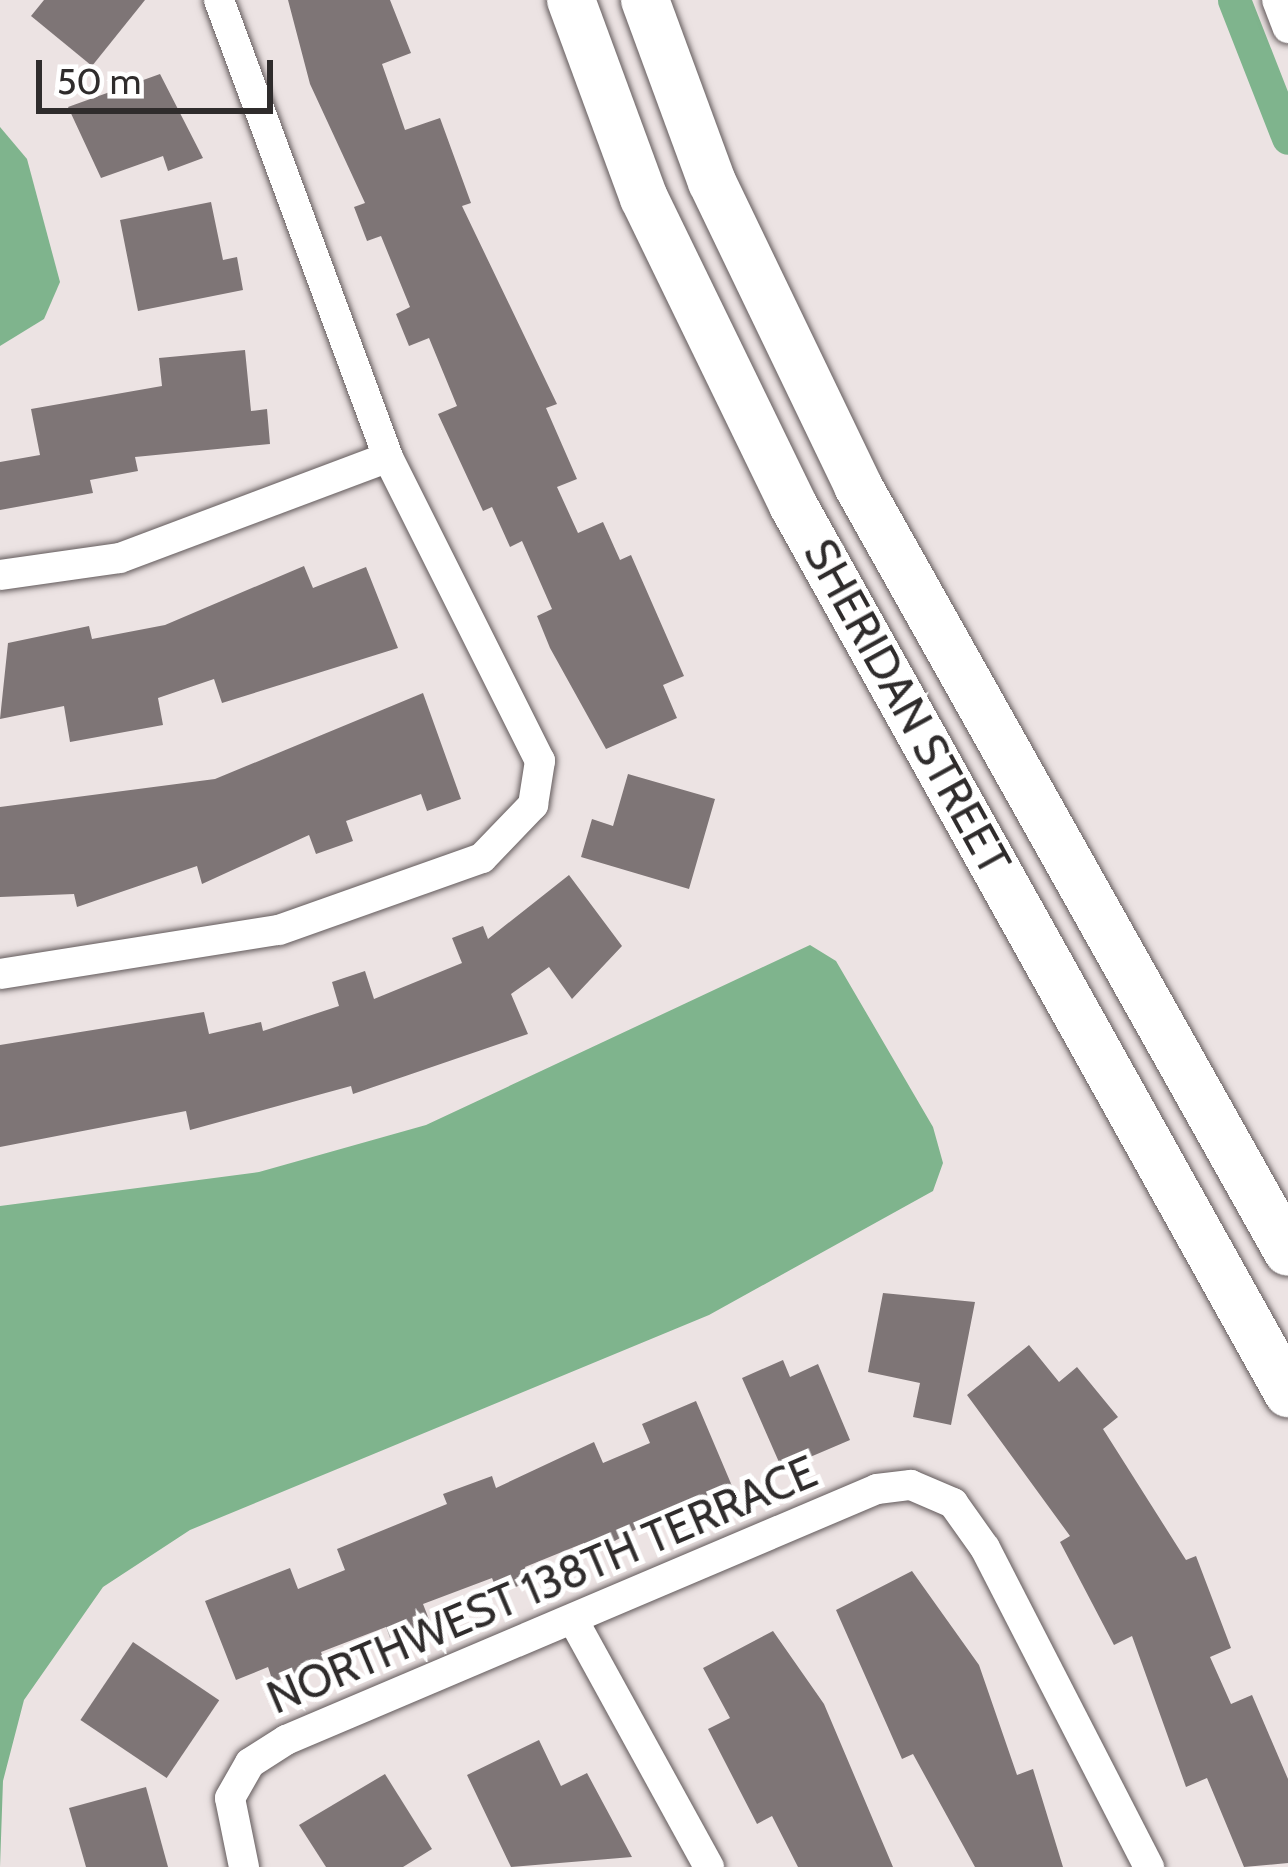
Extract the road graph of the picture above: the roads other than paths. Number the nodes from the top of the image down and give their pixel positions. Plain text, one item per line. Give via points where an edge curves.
1 (219, 0) edge
2 (571, 0) edge
3 (645, 0) edge
4 (1277, 0) edge
5 (1288, 28) edge
6 (388, 457) junction
7 (0, 575) edge
8 (0, 974) edge
9 (1288, 1252) edge
10 (1288, 1393) edge
11 (576, 1625) junction
12 (244, 1867) edge
13 (709, 1867) edge
14 (1149, 1867) edge

1 - 6 street
2 - 10 main road, SHERIDAN STREET via 644,198 793,505
3 - 9 main road, SHERIDAN STREET via 712,182 857,486
4 - 5 street
6 - 7 street via 120,558
6 - 8 street via 540,761 533,805 482,858 278,930
11 - 12 street, NORTHWEST 138TH TERRACE via 286,1740 250,1763 230,1798
11 - 13 street
11 - 14 street, NORTHWEST 138TH TERRACE via 877,1489 911,1485 953,1503 985,1548

